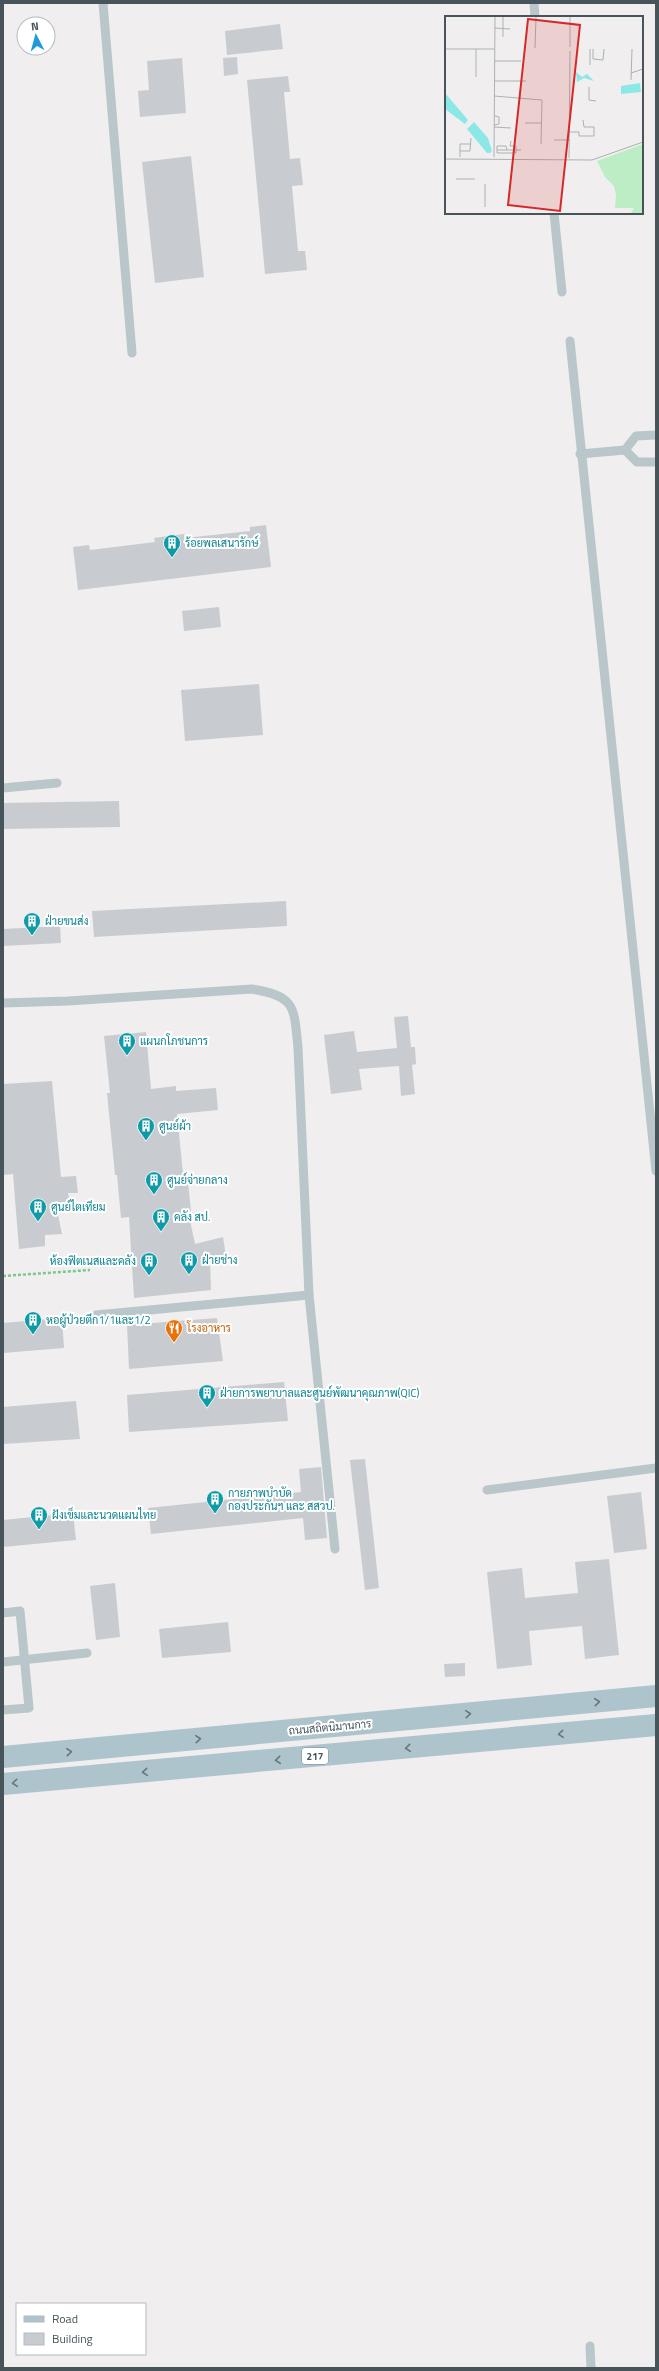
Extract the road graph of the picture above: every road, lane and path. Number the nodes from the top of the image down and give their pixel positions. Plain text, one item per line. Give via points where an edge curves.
1 (103, 3) edge
2 (534, 3) edge
3 (535, 16) edge
4 (554, 214) edge
5 (562, 292) dead end
6 (570, 341) dead end
7 (132, 354) dead end
8 (656, 436) edge
9 (625, 450) junction
10 (580, 454) junction
11 (656, 462) edge
12 (57, 783) dead end
13 (3, 788) edge
14 (3, 1003) edge
15 (656, 1171) edge
16 (90, 1270) dead end
17 (3, 1276) edge
18 (309, 1295) junction
19 (96, 1315) dead end
20 (656, 1468) edge
21 (487, 1490) dead end
22 (336, 1549) dead end
23 (3, 1613) edge
24 (86, 1653) dead end
25 (25, 1660) junction
26 (3, 1662) edge
27 (656, 1696) edge
28 (3, 1710) edge
29 (656, 1725) edge
30 (3, 1758) edge
31 (3, 1784) edge
32 (590, 2346) dead end
33 (591, 2368) edge

1 - 7 lane
2 - 3 lane
4 - 5 lane
6 - 10 lane
8 - 9 lane via 636,436
9 - 10 lane
9 - 11 lane via 637,462
10 - 15 lane via 594,564
12 - 13 lane
14 - 18 lane via 252,989 275,993 287,1001 295,1018 298,1048
16 - 17 path
18 - 19 lane
18 - 22 lane
20 - 21 lane
23 - 25 lane via 20,1611
24 - 25 lane
25 - 26 lane
25 - 28 lane via 29,1708
30 -> 27 main road, ถนนสถิตนิมานการ
29 -> 31 main road, 217
32 - 33 lane

